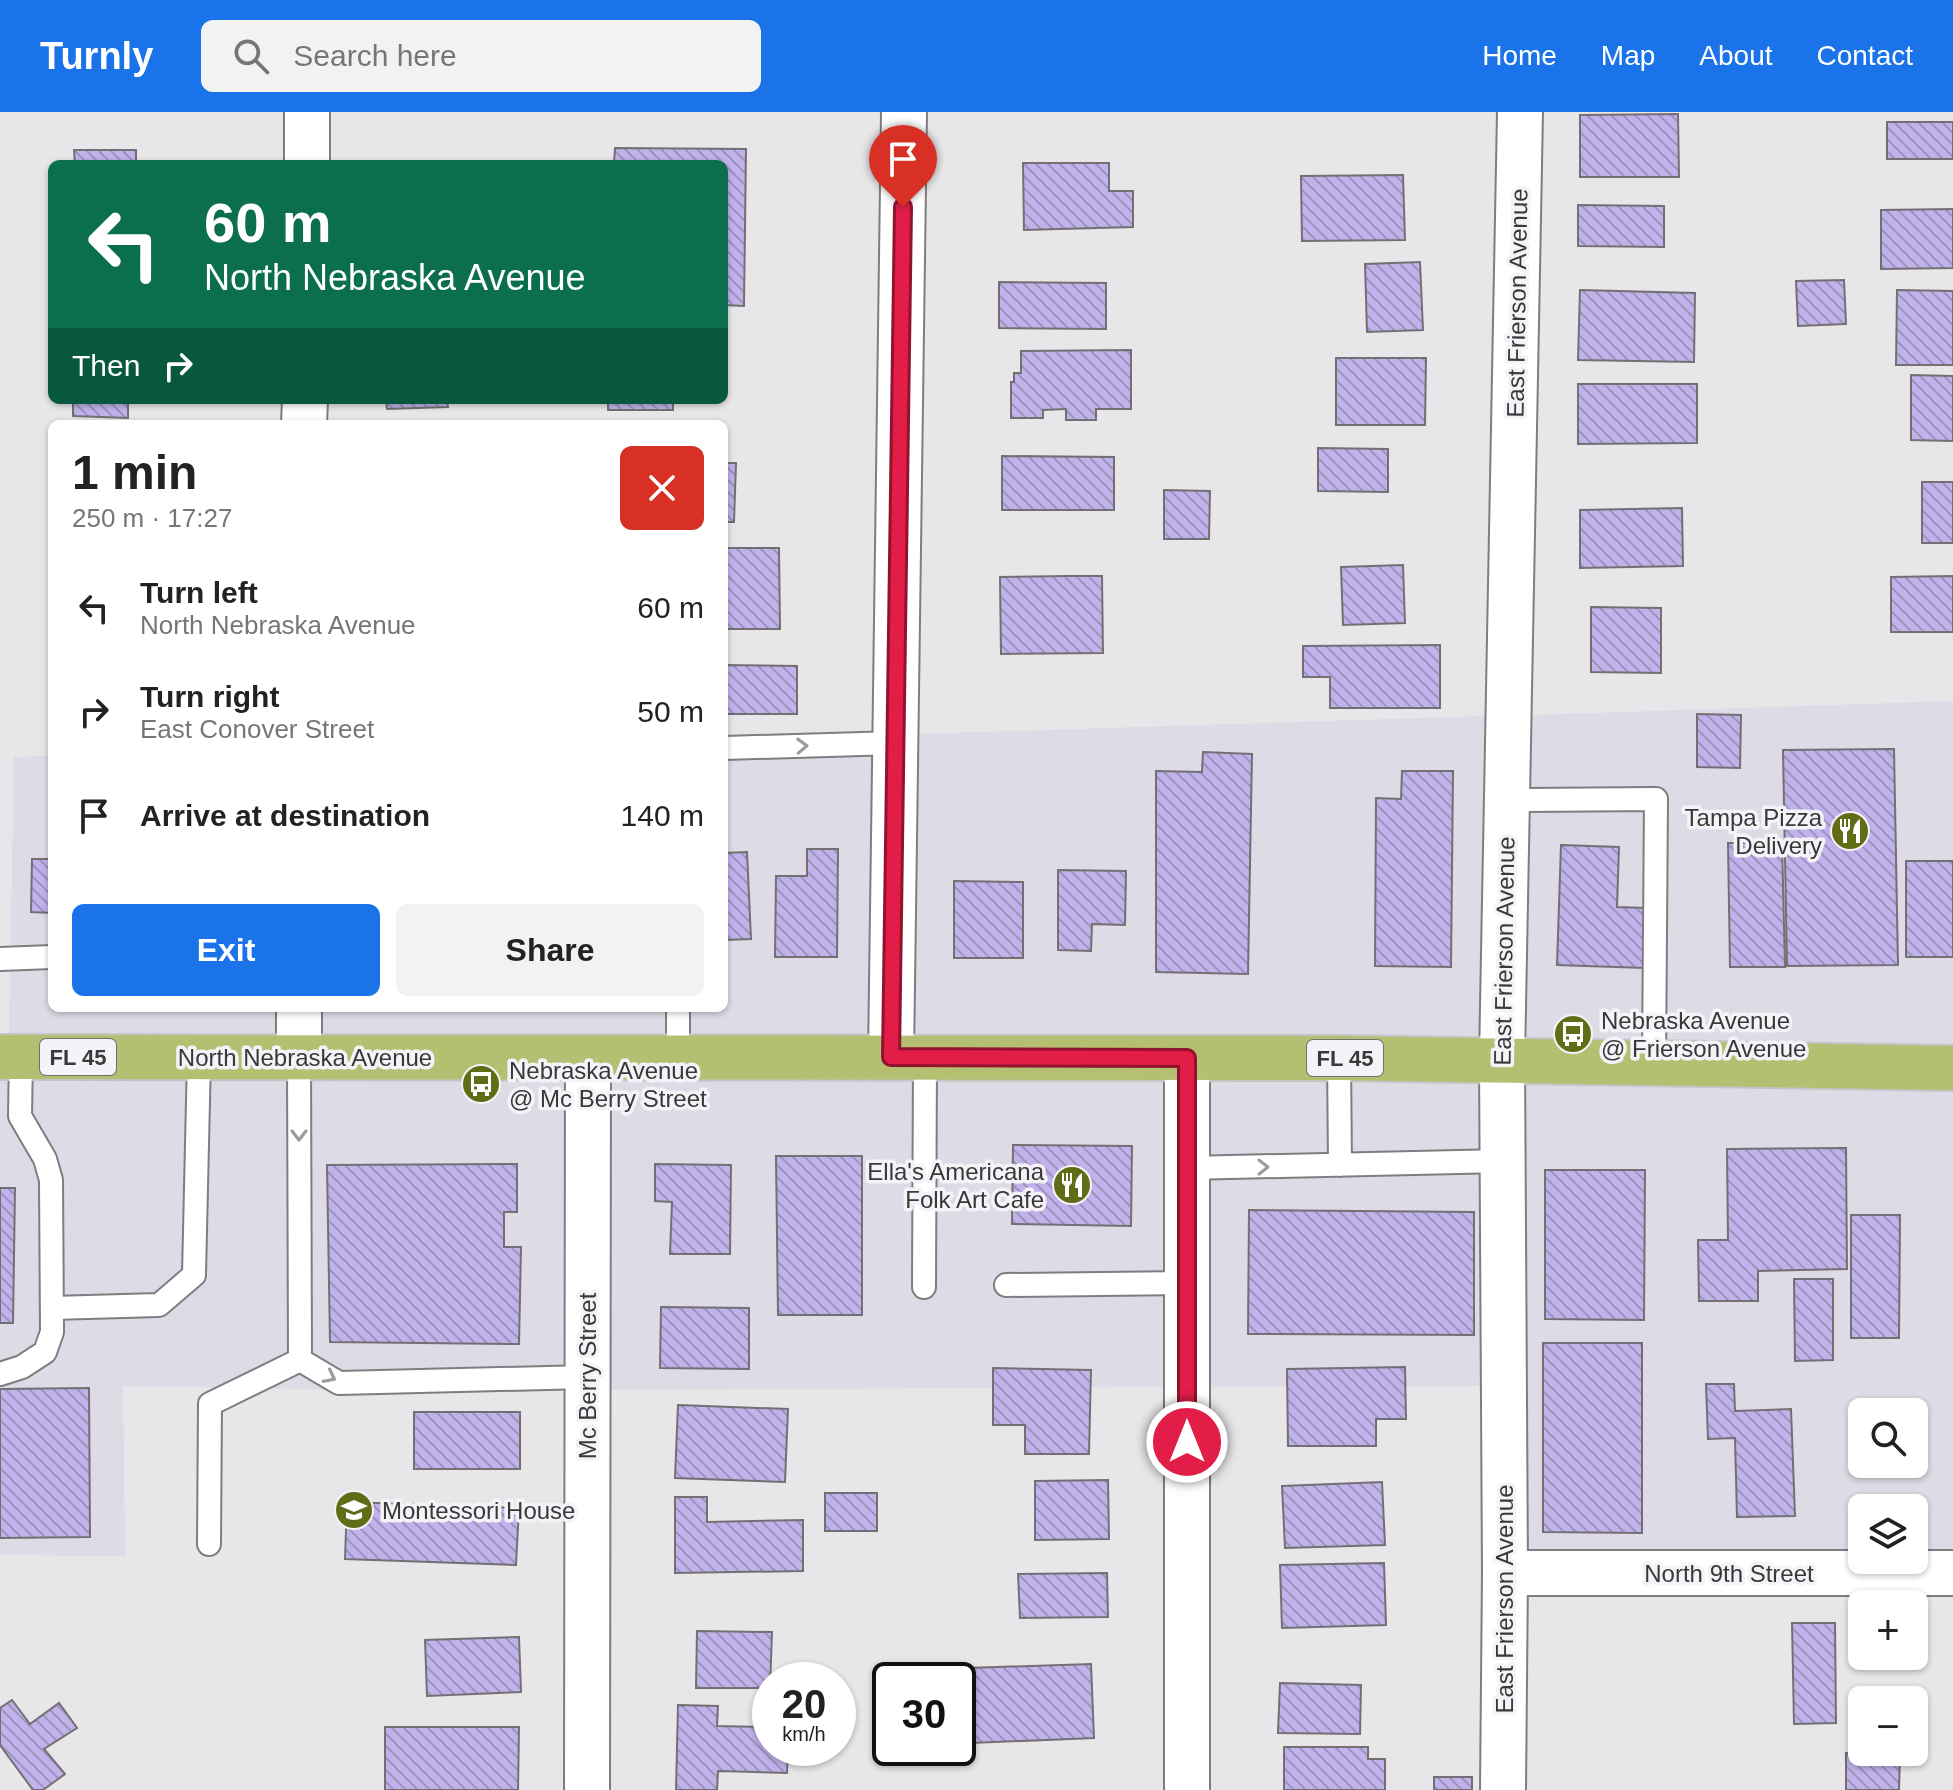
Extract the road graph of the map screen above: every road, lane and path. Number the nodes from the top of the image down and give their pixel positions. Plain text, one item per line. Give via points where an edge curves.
1 (307, 112) edge
2 (904, 112) edge
3 (1520, 112) edge
4 (307, 160) edge
5 (895, 743) junction
6 (728, 748) edge
7 (1507, 800) junction
8 (48, 957) edge
9 (0, 959) edge
10 (299, 1012) edge
11 (678, 1012) edge
12 (11, 1057) edge
13 (199, 1057) junction
14 (299, 1057) junction
15 (908, 1057) junction
16 (588, 1058) junction
17 (678, 1058) junction
18 (1187, 1058) junction
19 (1339, 1058) junction
20 (1502, 1059) junction
21 (1654, 1063) junction
22 (1953, 1068) edge
23 (1503, 1161) junction
24 (1340, 1165) junction
25 (1187, 1168) junction
26 (1187, 1283) junction
27 (1006, 1285) dead end
28 (924, 1287) dead end
29 (52, 1308) junction
30 (300, 1360) junction
31 (0, 1374) edge
32 (587, 1377) junction
33 (209, 1544) dead end
34 (1505, 1573) junction
35 (1953, 1573) edge
36 (587, 1790) edge
37 (1187, 1790) edge
38 (1503, 1790) edge

1 - 4 street
2 - 5 street
3 - 7 street, East Frierson Avenue
6 -> 5 lane
5 - 15 street
7 - 20 street, East Frierson Avenue
7 - 21 lane via 1656,799
8 - 9 lane
10 - 14 street
11 - 17 lane
12 - 13 main road, North Nebraska Avenue / FL 45
12 - 29 lane via 20,1116 51,1180
13 - 14 main road, North Nebraska Avenue / FL 45
13 - 29 lane via 194,1275 159,1305
14 - 16 main road, North Nebraska Avenue / FL 45
14 -> 30 lane
15 - 17 main road, North Nebraska Avenue / FL 45
15 - 18 main road, North Nebraska Avenue / FL 45
15 - 28 lane
16 - 17 main road, North Nebraska Avenue / FL 45
16 - 32 street, Mc Berry Street
18 - 19 main road, North Nebraska Avenue / FL 45
18 - 25 street
19 - 20 main road, North Nebraska Avenue / FL 45
19 - 24 lane
20 - 21 main road, North Nebraska Avenue / FL 45
20 - 23 street, East Frierson Avenue
21 - 22 main road, North Nebraska Avenue / FL 45
23 - 24 lane
23 - 34 street, East Frierson Avenue
25 -> 24 lane
25 - 26 street
26 - 27 lane
26 - 37 street
29 - 31 lane via 45,1352
30 -> 32 lane via 339,1383
30 - 33 lane via 210,1404
32 - 36 street, Mc Berry Street
34 - 35 street, North 9th Street
34 - 38 street, East Frierson Avenue

